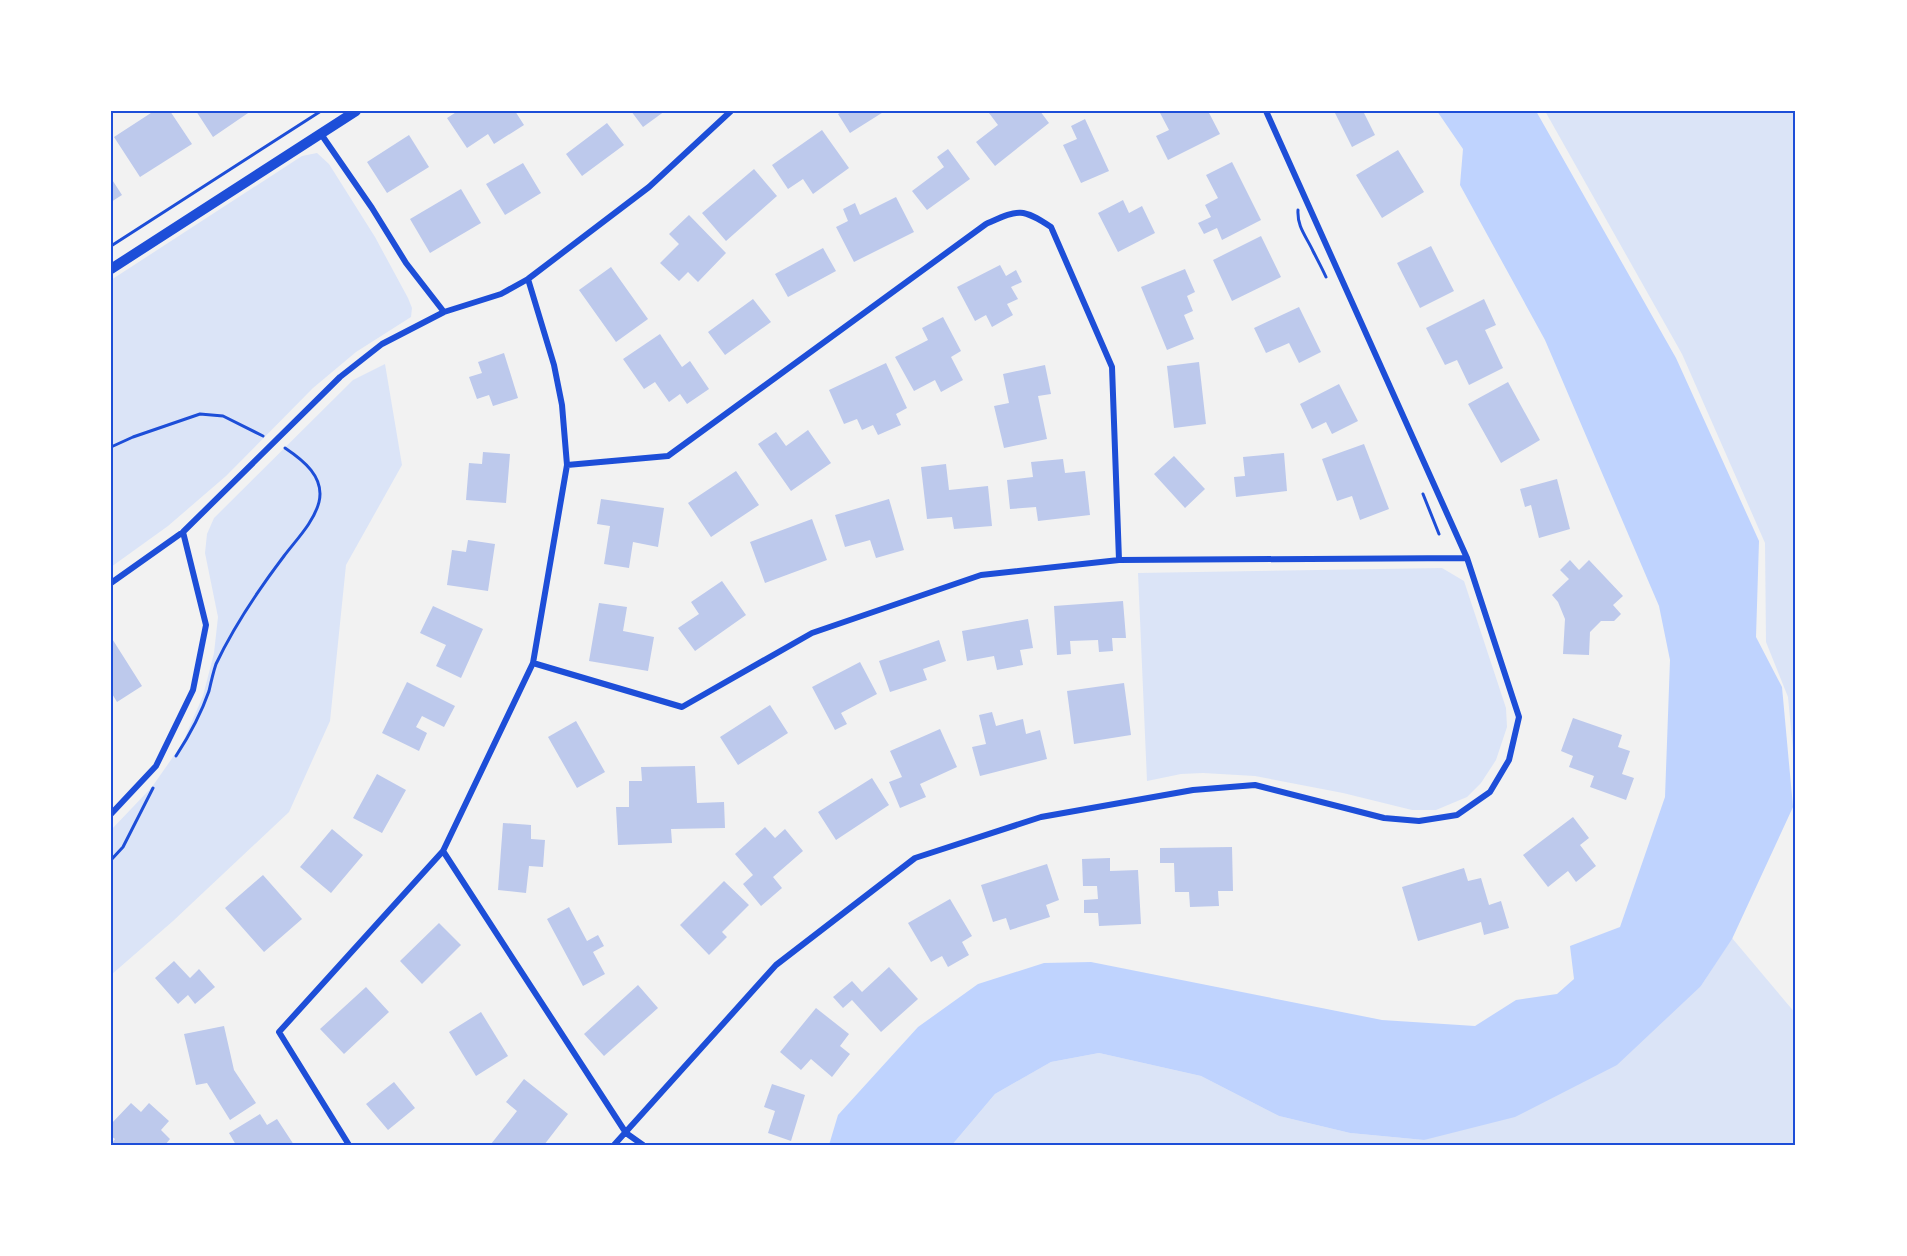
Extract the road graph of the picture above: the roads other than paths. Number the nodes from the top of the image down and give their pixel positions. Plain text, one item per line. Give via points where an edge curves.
1 (356, 111) edge
2 (731, 111) edge
3 (1266, 111) edge
4 (321, 134) junction
5 (111, 269) edge
6 (528, 279) junction
7 (444, 312) junction
8 (567, 465) junction
9 (183, 532) junction
10 (1467, 558) junction
11 (1119, 560) junction
12 (111, 582) edge
13 (533, 663) junction
14 (111, 814) edge
15 (443, 850) junction
16 (626, 1134) junction
17 (349, 1145) edge
18 (614, 1145) edge
19 (643, 1145) edge

1 - 4 street
2 - 6 street via 649,187
3 - 10 street
4 - 5 street
4 - 7 street via 406,263
6 - 7 street via 501,294
6 - 8 street via 554,365
7 - 9 street via 382,344 340,377
8 - 11 street via 668,456 986,224 1013,212 1033,215 1052,227 1112,367
8 - 13 street
9 - 12 street
9 - 14 street via 206,625 193,690 156,766
10 - 11 street
10 - 16 street via 1519,717 1509,760 1490,792 1457,815 1419,821 1384,818 1255,785 1192,790 1041,817 915,858 776,965
11 - 13 street via 981,575 812,633 682,706
13 - 15 street
15 - 16 street
15 - 17 street via 279,1032
16 - 18 street
16 - 19 street

